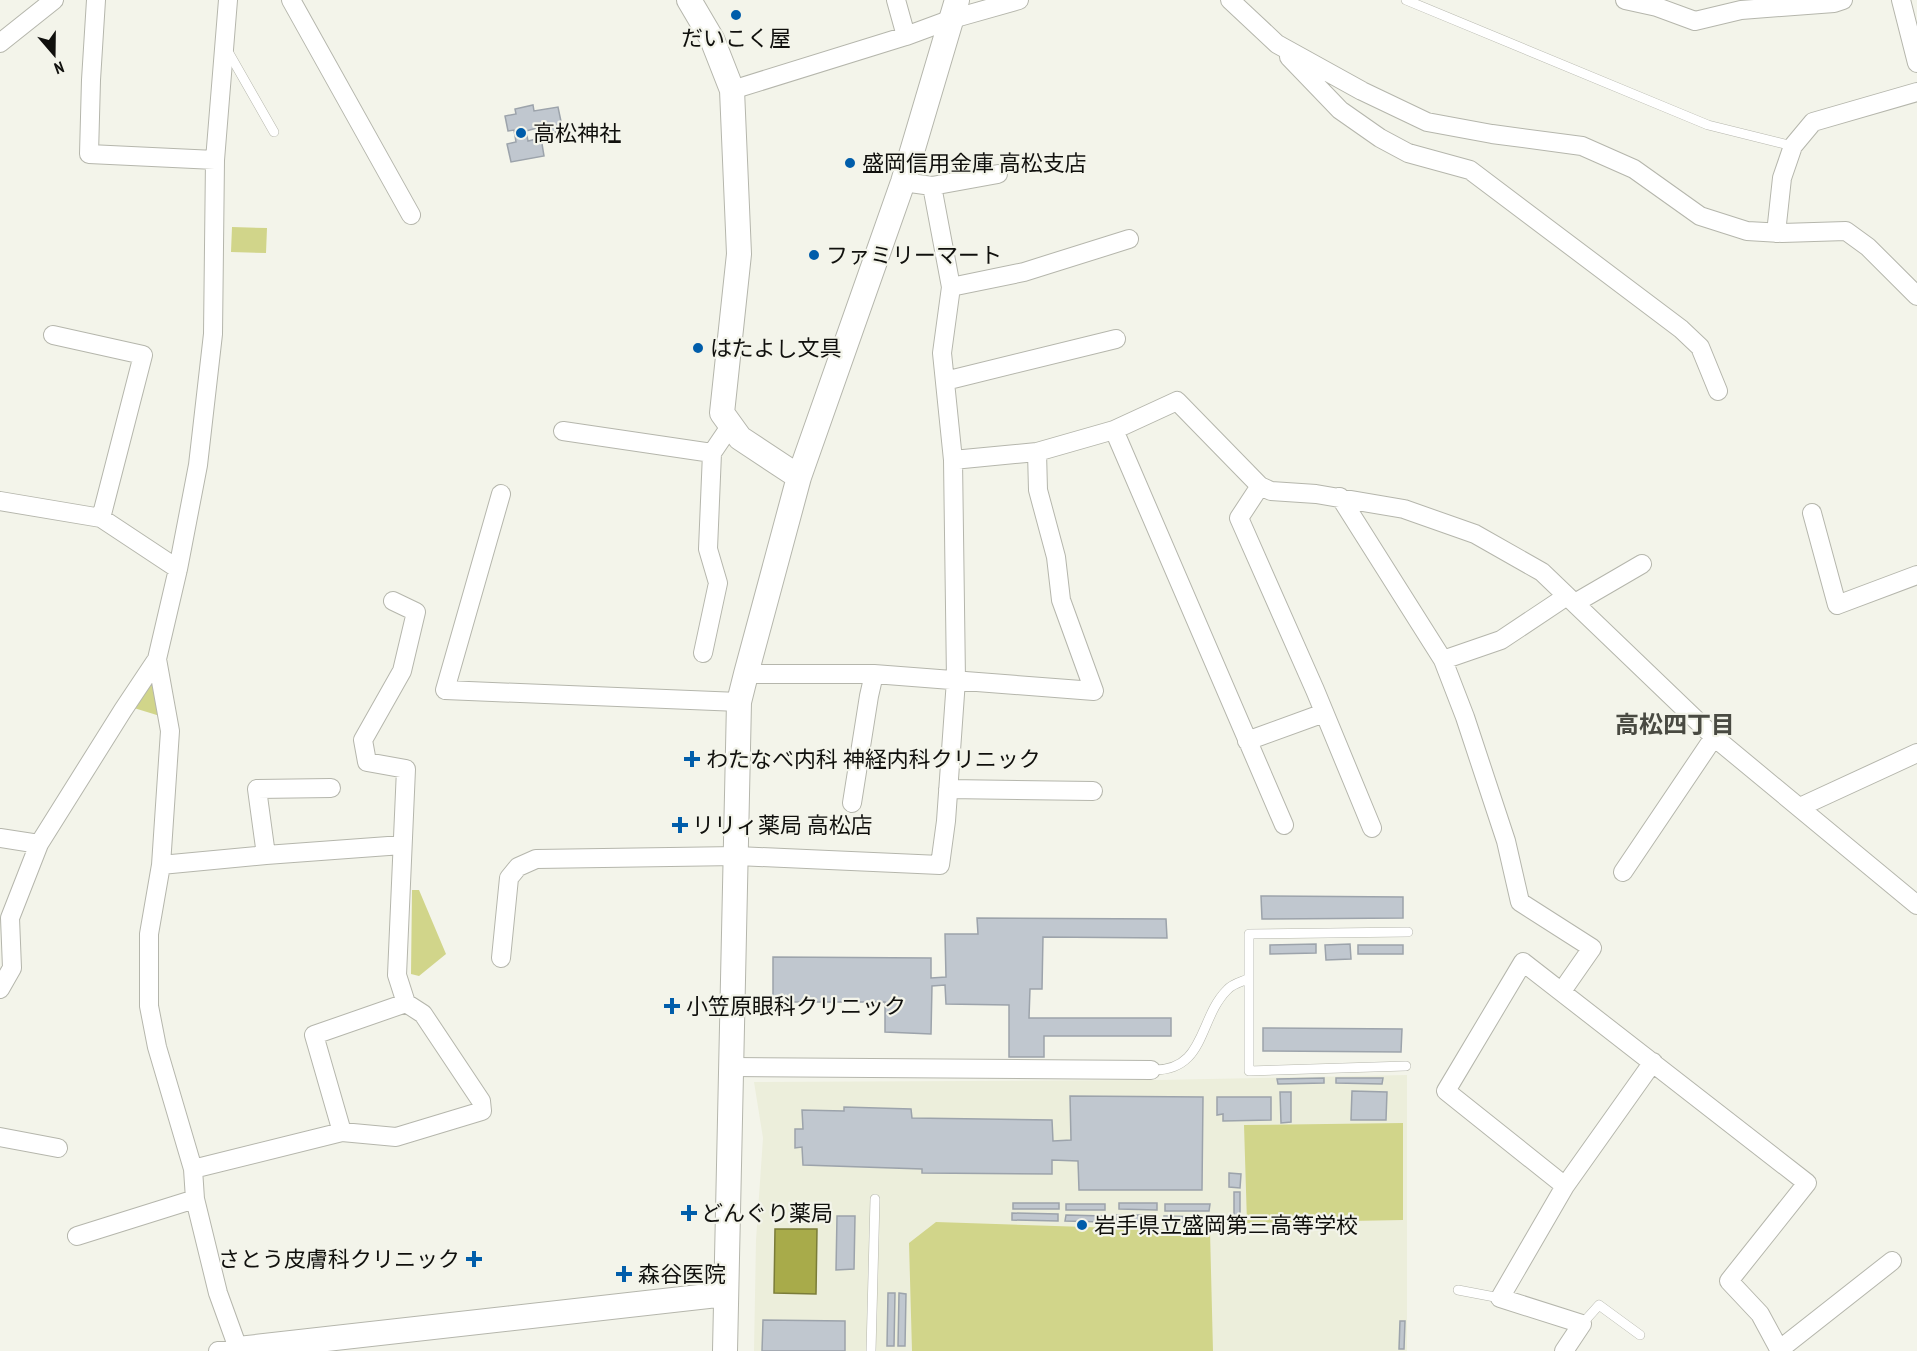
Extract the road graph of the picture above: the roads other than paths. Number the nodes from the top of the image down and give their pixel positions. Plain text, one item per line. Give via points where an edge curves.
1 (54, 0) edge
2 (96, 0) edge
3 (228, 0) edge
4 (291, 0) edge
5 (689, 0) edge
6 (896, 0) edge
7 (1019, 0) edge
8 (1230, 0) edge
9 (1406, 0) edge
10 (1625, 0) edge
11 (1843, 0) edge
12 (1901, 0) edge
13 (1740, 5) edge
14 (955, 9) edge
15 (906, 36) junction
16 (0, 43) edge
17 (1277, 44) junction
18 (225, 46) junction
19 (1917, 63) edge
20 (732, 90) junction
21 (1917, 92) edge
22 (274, 132) dead end
23 (1793, 146) junction
24 (215, 160) junction
25 (998, 174) dead end
26 (903, 182) junction
27 (932, 186) junction
28 (411, 215) dead end
29 (1776, 232) junction
30 (1129, 239) dead end
31 (951, 287) junction
32 (1917, 296) edge
33 (53, 335) dead end
34 (1116, 339) dead end
35 (945, 381) junction
36 (1718, 391) dead end
37 (731, 426) junction
38 (1114, 429) junction
39 (563, 431) dead end
40 (1037, 452) junction
41 (712, 453) junction
42 (953, 460) junction
43 (799, 477) junction
44 (1260, 486) junction
45 (501, 494) dead end
46 (1340, 497) junction
47 (0, 501) edge
48 (1812, 513) dead end
49 (101, 518) junction
50 (1642, 564) dead end
51 (178, 569) junction
52 (1917, 575) edge
53 (1571, 600) junction
54 (393, 601) dead end
55 (704, 653) dead end
56 (157, 659) junction
57 (1443, 660) junction
58 (746, 674) junction
59 (874, 674) junction
60 (956, 680) junction
61 (740, 702) junction
62 (1324, 713) junction
63 (1714, 737) junction
64 (1247, 741) junction
65 (1917, 753) edge
66 (331, 788) dead end
67 (948, 789) junction
68 (1093, 791) dead end
69 (852, 803) dead end
70 (1800, 807) junction
71 (1284, 825) dead end
72 (1372, 828) dead end
73 (0, 838) edge
74 (39, 844) junction
75 (402, 845) junction
76 (266, 855) junction
77 (737, 856) junction
78 (161, 865) junction
79 (1623, 872) dead end
80 (1917, 905) edge
81 (1408, 932) dead end
82 (501, 958) dead end
83 (1248, 979) junction
84 (0, 989) edge
85 (1562, 991) junction
86 (406, 1003) junction
87 (1653, 1062) junction
88 (1406, 1066) dead end
89 (732, 1067) junction
90 (1151, 1070) joint
91 (342, 1132) junction
92 (0, 1137) edge
93 (58, 1148) dead end
94 (193, 1169) junction
95 (1565, 1186) junction
96 (875, 1199) dead end
97 (195, 1200) junction
98 (78, 1236) dead end
99 (1892, 1261) dead end
100 (1458, 1290) dead end
101 (726, 1294) junction
102 (1500, 1298) junction
103 (1582, 1324) junction
104 (1640, 1335) dead end
105 (232, 1350) edge
106 (1780, 1350) edge
107 (725, 1351) edge
108 (871, 1351) edge
109 (1563, 1351) edge

1 - 16 street
2 - 24 street via 90,154
3 - 18 street
4 - 28 street
5 - 20 street via 712,39
6 - 15 street
7 - 14 street
8 - 17 street
9 - 23 lane via 1708,124
10 - 13 street via 1695,21
11 - 13 street
12 - 19 street
14 - 15 street
14 - 26 street
15 - 20 street
17 - 29 street via 1362,92 1427,122 1582,146 1634,168 1700,216 1747,231
17 - 36 street via 1340,110 1408,153 1470,170 1681,328 1700,347
18 - 22 lane
18 - 24 street
20 - 37 street via 739,254 722,413
21 - 23 street via 1813,122
23 - 29 street via 1782,178
24 - 51 street via 213,334 198,465
25 - 27 street
26 - 27 street
26 - 43 street
27 - 31 street
29 - 32 street via 1846,231 1868,247
30 - 31 street via 1024,272
31 - 35 street via 942,353
33 - 49 street via 143,355
34 - 35 street
35 - 42 street
37 - 41 street
37 - 43 street via 740,438
38 - 40 street
38 - 44 street via 1177,401
38 - 64 street
39 - 41 street
40 - 42 street
40 - 60 street via 1038,490 1056,557 1061,600 1094,691
41 - 55 street via 708,549 718,584
42 - 60 street
43 - 58 street
44 - 46 street via 1270,491
44 - 62 street via 1239,518
45 - 61 street via 445,690
46 - 53 street via 1404,509 1475,534 1542,572
46 - 57 street
47 - 49 street
48 - 52 street via 1837,604
49 - 51 street
50 - 53 street
51 - 56 street
53 - 57 street via 1501,640
53 - 63 street
54 - 75 street via 416,612 402,671 363,740 367,762 406,769
56 - 74 street
56 - 78 street via 170,731
57 - 85 street via 1506,841 1520,902 1592,948
58 - 59 street
58 - 61 street
59 - 60 street
59 - 69 street
60 - 67 street
61 - 77 street
62 - 64 street
62 - 72 street
63 - 70 street
63 - 79 street
64 - 71 street
65 - 70 street
66 - 76 street via 257,789
67 - 68 street
67 - 77 street via 940,865
70 - 80 street
73 - 74 street
74 - 84 street via 10,918 12,968
75 - 76 street
75 - 86 street via 397,975
76 - 78 street
77 - 82 street via 536,859 518,867 509,878
77 - 89 street
78 - 94 street via 149,934 149,1006
81 - 83 lane via 1249,934
83 - 88 lane via 1249,1071
83 - 90 lane via 1229,987 1218,1001 1192,1053 1178,1066 1165,1071
85 - 87 street
85 - 95 street via 1523,962 1446,1090
86 - 91 street via 314,1035
86 - 91 street via 423,1014 481,1101 482,1111 396,1137
87 - 95 street
87 - 106 street via 1807,1184 1729,1281 1760,1314
89 - 90 street
89 - 101 street
91 - 94 street
92 - 93 street
94 - 97 street
95 - 102 street
96 - 108 lane
97 - 98 street
97 - 105 street
99 - 106 street
100 - 102 lane
101 - 105 street
101 - 107 street
102 - 103 street
103 - 104 lane via 1599,1305
103 - 109 street

